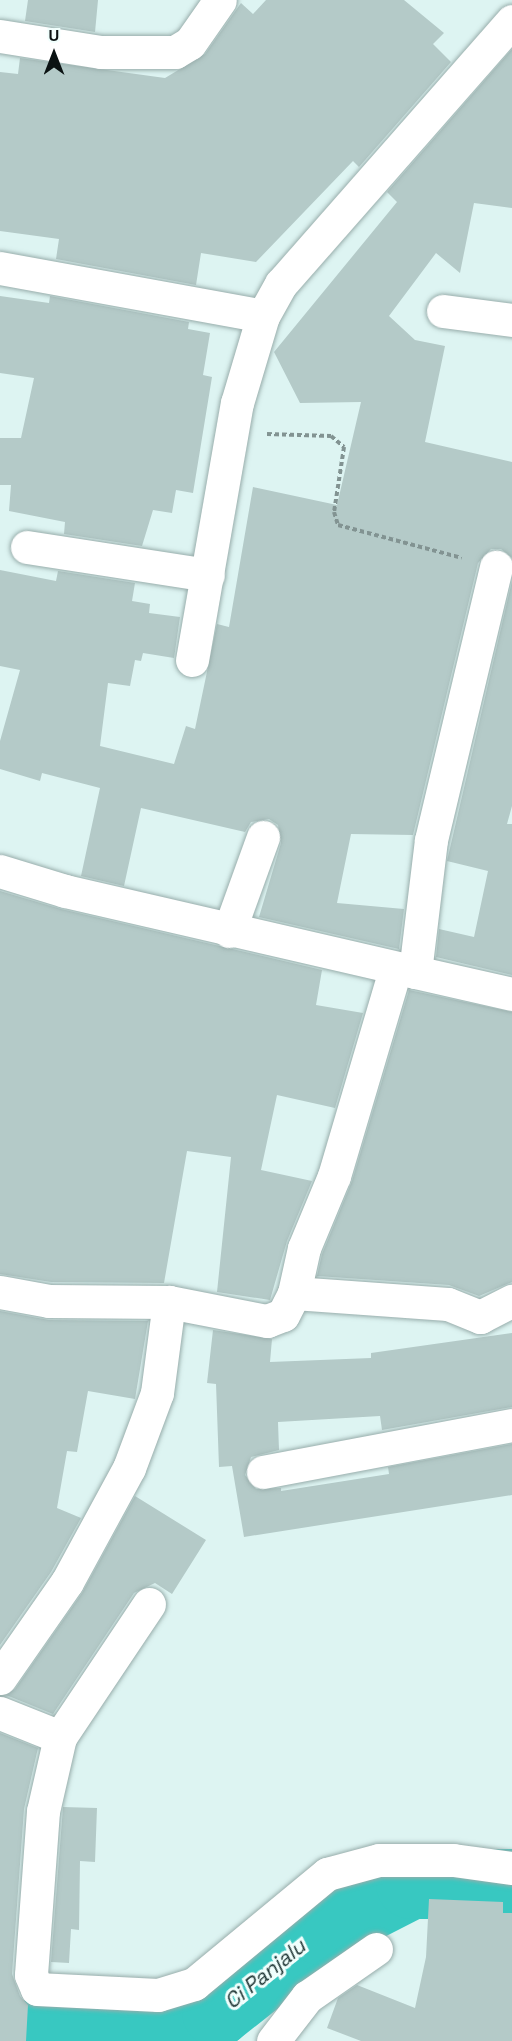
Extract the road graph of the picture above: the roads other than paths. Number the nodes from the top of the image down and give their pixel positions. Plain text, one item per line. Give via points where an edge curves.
1 (220, 0) edge
2 (512, 21) edge
3 (0, 36) edge
4 (0, 268) edge
5 (443, 311) dead end
6 (263, 316) junction
7 (512, 320) edge
8 (27, 547) dead end
9 (496, 567) road end
10 (208, 575) junction
11 (192, 660) dead end
12 (263, 837) dead end
13 (0, 871) edge
14 (229, 931) junction
15 (405, 971) junction
16 (512, 994) edge
17 (0, 1292) edge
18 (294, 1293) junction
19 (512, 1301) edge
20 (169, 1302) junction
21 (512, 1425) edge
22 (263, 1472) dead end
23 (149, 1604) dead end
24 (0, 1678) edge
25 (0, 1713) edge
26 (60, 1737) junction
27 (512, 1868) edge
28 (376, 1949) dead end
29 (273, 2041) edge

1 - 3 street via 190,43 176,52 101,52
2 - 6 street via 281,284
4 - 6 street
5 - 7 street
6 - 10 street via 237,403
8 - 10 street
9 - 15 street via 431,840
10 - 11 street
12 - 14 street
13 - 14 street
14 - 15 street
15 - 16 street
15 - 18 street via 334,1176 304,1248
17 - 20 street via 50,1300
18 - 19 street via 448,1304 480,1317
18 - 20 street via 283,1315 267,1321
20 - 24 street via 157,1393 129,1468 67,1582
21 - 22 street
23 - 26 street
25 - 26 street
26 - 27 street via 43,1811 31,1975 37,1989 158,1995 194,1984 327,1874 379,1860 453,1860
28 - 29 street via 307,1997

